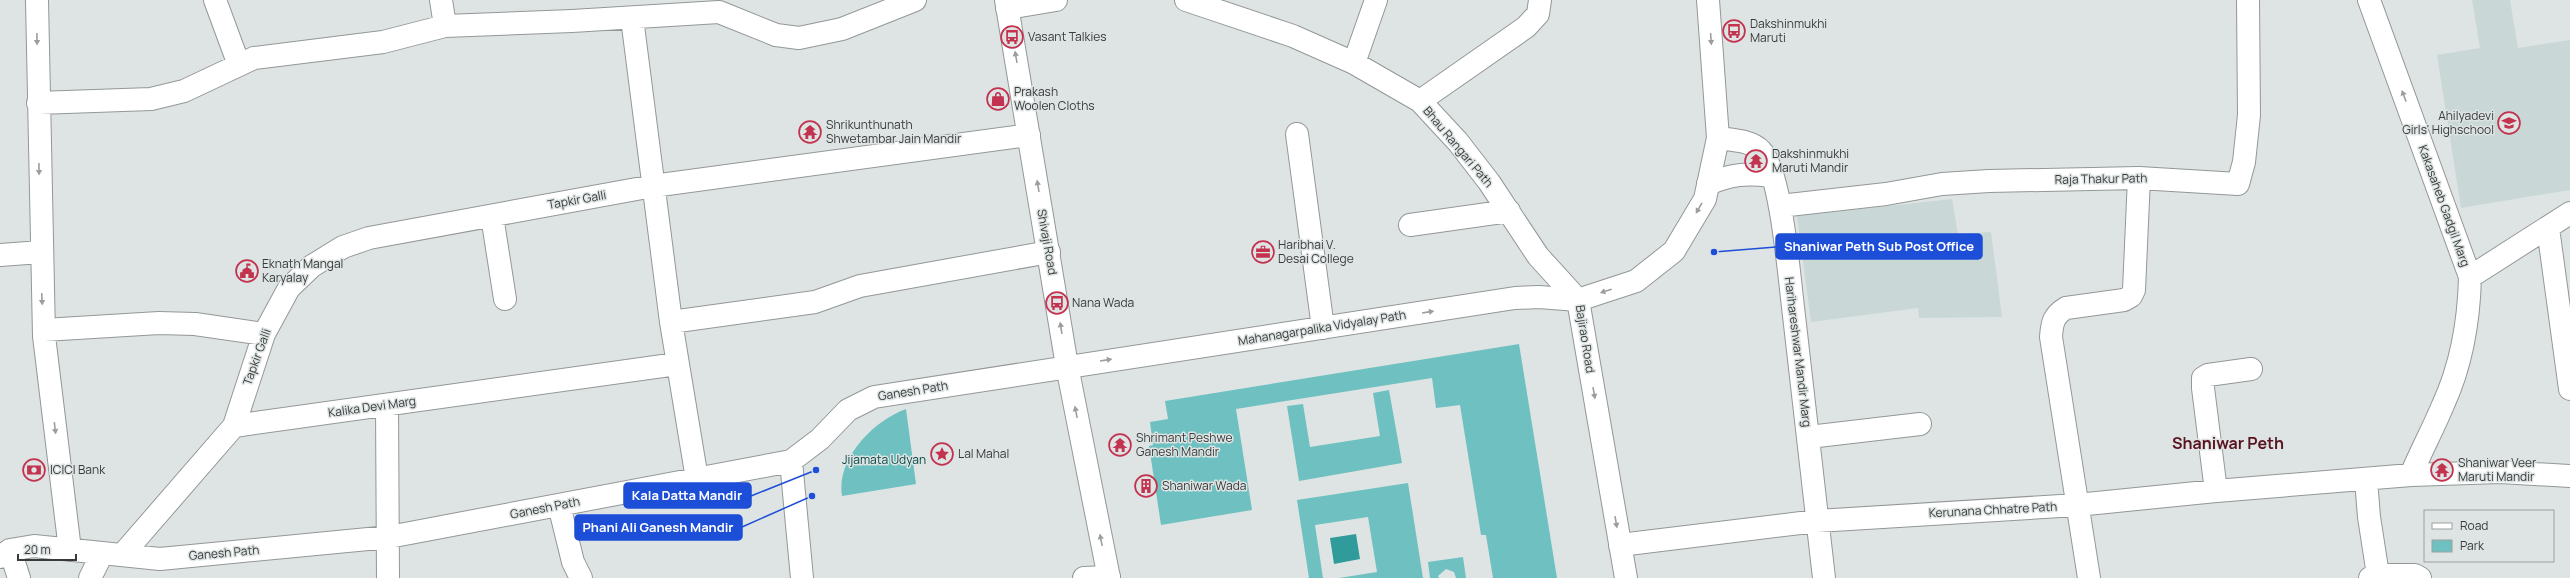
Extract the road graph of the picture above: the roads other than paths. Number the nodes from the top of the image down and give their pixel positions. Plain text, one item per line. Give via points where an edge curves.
1 (37, 0) edge
2 (215, 0) edge
3 (441, 0) edge
4 (915, 0) edge
5 (1056, 0) edge
6 (1186, 0) edge
7 (1376, 0) edge
8 (1540, 0) edge
9 (1708, 0) edge
10 (2248, 0) edge
11 (2369, 0) edge
12 (1007, 4) edge
13 (632, 18) junction
14 (445, 26) junction
15 (1354, 63) junction
16 (238, 65) junction
17 (1420, 101) junction
18 (38, 103) junction
19 (1297, 134) dead end
20 (1029, 135) junction
21 (1718, 138) junction
22 (1771, 176) junction
23 (2140, 178) junction
24 (1708, 184) junction
25 (653, 186) junction
26 (1780, 206) junction
27 (1509, 211) junction
28 (2570, 213) edge
29 (492, 216) junction
30 (1410, 225) dead end
31 (2548, 228) junction
32 (41, 252) junction
33 (1049, 252) junction
34 (0, 255) edge
35 (2470, 277) junction
36 (505, 299) dead end
37 (1578, 300) junction
38 (671, 322) junction
39 (1324, 328) junction
40 (44, 330) junction
41 (264, 334) junction
42 (677, 364) junction
43 (1067, 366) junction
44 (2251, 369) dead end
45 (2570, 389) edge
46 (387, 405) junction
47 (1920, 424) dead end
48 (234, 426) junction
49 (1809, 437) junction
50 (791, 461) junction
51 (2411, 475) junction
52 (2570, 476) edge
53 (697, 479) junction
54 (2366, 480) junction
55 (2216, 491) junction
56 (2077, 505) junction
57 (559, 506) junction
58 (1818, 521) junction
59 (389, 538) junction
60 (1620, 545) junction
61 (70, 550) junction
62 (5, 554) edge
63 (113, 554) junction
64 (2374, 577) edge
65 (19, 578) edge
66 (90, 578) edge
67 (388, 578) edge
68 (582, 578) edge
69 (802, 578) edge
70 (1084, 578) edge
71 (1109, 578) edge
72 (1626, 578) edge
73 (1824, 578) edge
74 (2089, 578) edge
75 (2420, 578) edge

1 -> 18 main road
2 - 16 main road
3 - 14 main road
4 - 13 main road via 842,29 799,38 776,36 719,12
5 - 12 main road
6 - 15 main road, Bhau Rangari Path via 1293,36
7 - 15 main road
8 - 17 main road via 1538,14 1526,27
9 -> 21 main road, Bajirao Road
10 - 23 main road, Raja Thakur Path via 2249,115 2244,162 2238,184
35 -> 11 main road, Kakasaheb Gadgil Marg
20 -> 12 main road, Shivaji Road
13 - 14 main road
13 - 25 main road
14 - 16 main road via 383,42 254,58
15 - 17 main road, Bhau Rangari Path
16 - 18 main road via 184,91 151,99
17 - 27 main road, Bhau Rangari Path via 1458,142
18 -> 32 main road
19 - 39 main road
20 - 25 main road, Tapkir Galli
33 -> 20 main road, Shivaji Road
21 - 22 main road, Harihareshwar Mandir Marg via 1747,143 1760,150 1768,162
21 - 24 main road, Bajirao Road
22 - 24 main road via 1730,175
22 - 26 main road, Harihareshwar Mandir Marg
23 - 26 main road, Raja Thakur Path via 1942,184 1886,194
23 - 56 main road via 2134,290 2131,296 2124,300 2066,308 2058,313 2052,322 2051,337
24 -> 37 main road, Bajirao Road via 1705,199 1674,251 1636,281
25 - 29 main road, Tapkir Galli
25 - 38 main road
26 - 49 main road, Harihareshwar Mandir Marg
27 - 30 main road
27 - 37 main road, Bhau Rangari Path via 1538,256
28 - 31 main road
29 - 36 main road
29 - 41 main road, Tapkir Galli via 369,238 344,247 312,266 289,288
31 - 35 main road
31 - 45 main road
32 - 34 main road
32 -> 40 main road
33 - 38 main road via 860,286 815,302
43 -> 33 main road, Shivaji Road
35 - 51 main road via 2469,308 2459,359 2444,405
39 -> 37 main road, Mahanagarpalika Vidyalay Path via 1515,298 1539,296
37 -> 60 main road, Bajirao Road
38 - 42 main road
43 -> 39 main road, Mahanagarpalika Vidyalay Path
40 - 41 main road via 159,323 195,324
40 -> 61 main road
41 - 48 main road, Tapkir Galli
42 - 46 main road, Kalika Devi Marg
42 - 53 main road
43 - 50 main road, Ganesh Path via 874,396 848,410 820,439
71 -> 43 main road, Shivaji Road
44 - 55 main road via 2208,375 2203,378
46 - 48 main road, Kalika Devi Marg
46 - 59 main road
47 - 49 main road
48 - 63 main road
49 - 58 main road, Harihareshwar Mandir Marg
50 - 53 main road, Ganesh Path
50 - 69 main road
51 - 52 main road, Kerunana Chhatre Path via 2500,472
51 - 54 main road, Kerunana Chhatre Path
53 - 57 main road, Ganesh Path
54 - 55 main road, Kerunana Chhatre Path
54 - 64 main road
55 - 56 main road, Kerunana Chhatre Path
56 - 58 main road, Kerunana Chhatre Path
56 - 74 main road
57 - 59 main road, Ganesh Path
57 - 68 main road via 573,562
58 - 60 main road, Kerunana Chhatre Path
58 - 73 main road, Harihareshwar Mandir Marg
59 - 63 main road, Ganesh Path via 160,559
59 - 67 main road
60 - 72 main road, Bajirao Road
61 - 62 main road, Ganesh Path via 34,546
61 - 63 main road, Ganesh Path
62 - 65 main road
63 - 66 main road
64 - 75 main road via 2415,575
70 - 71 main road

